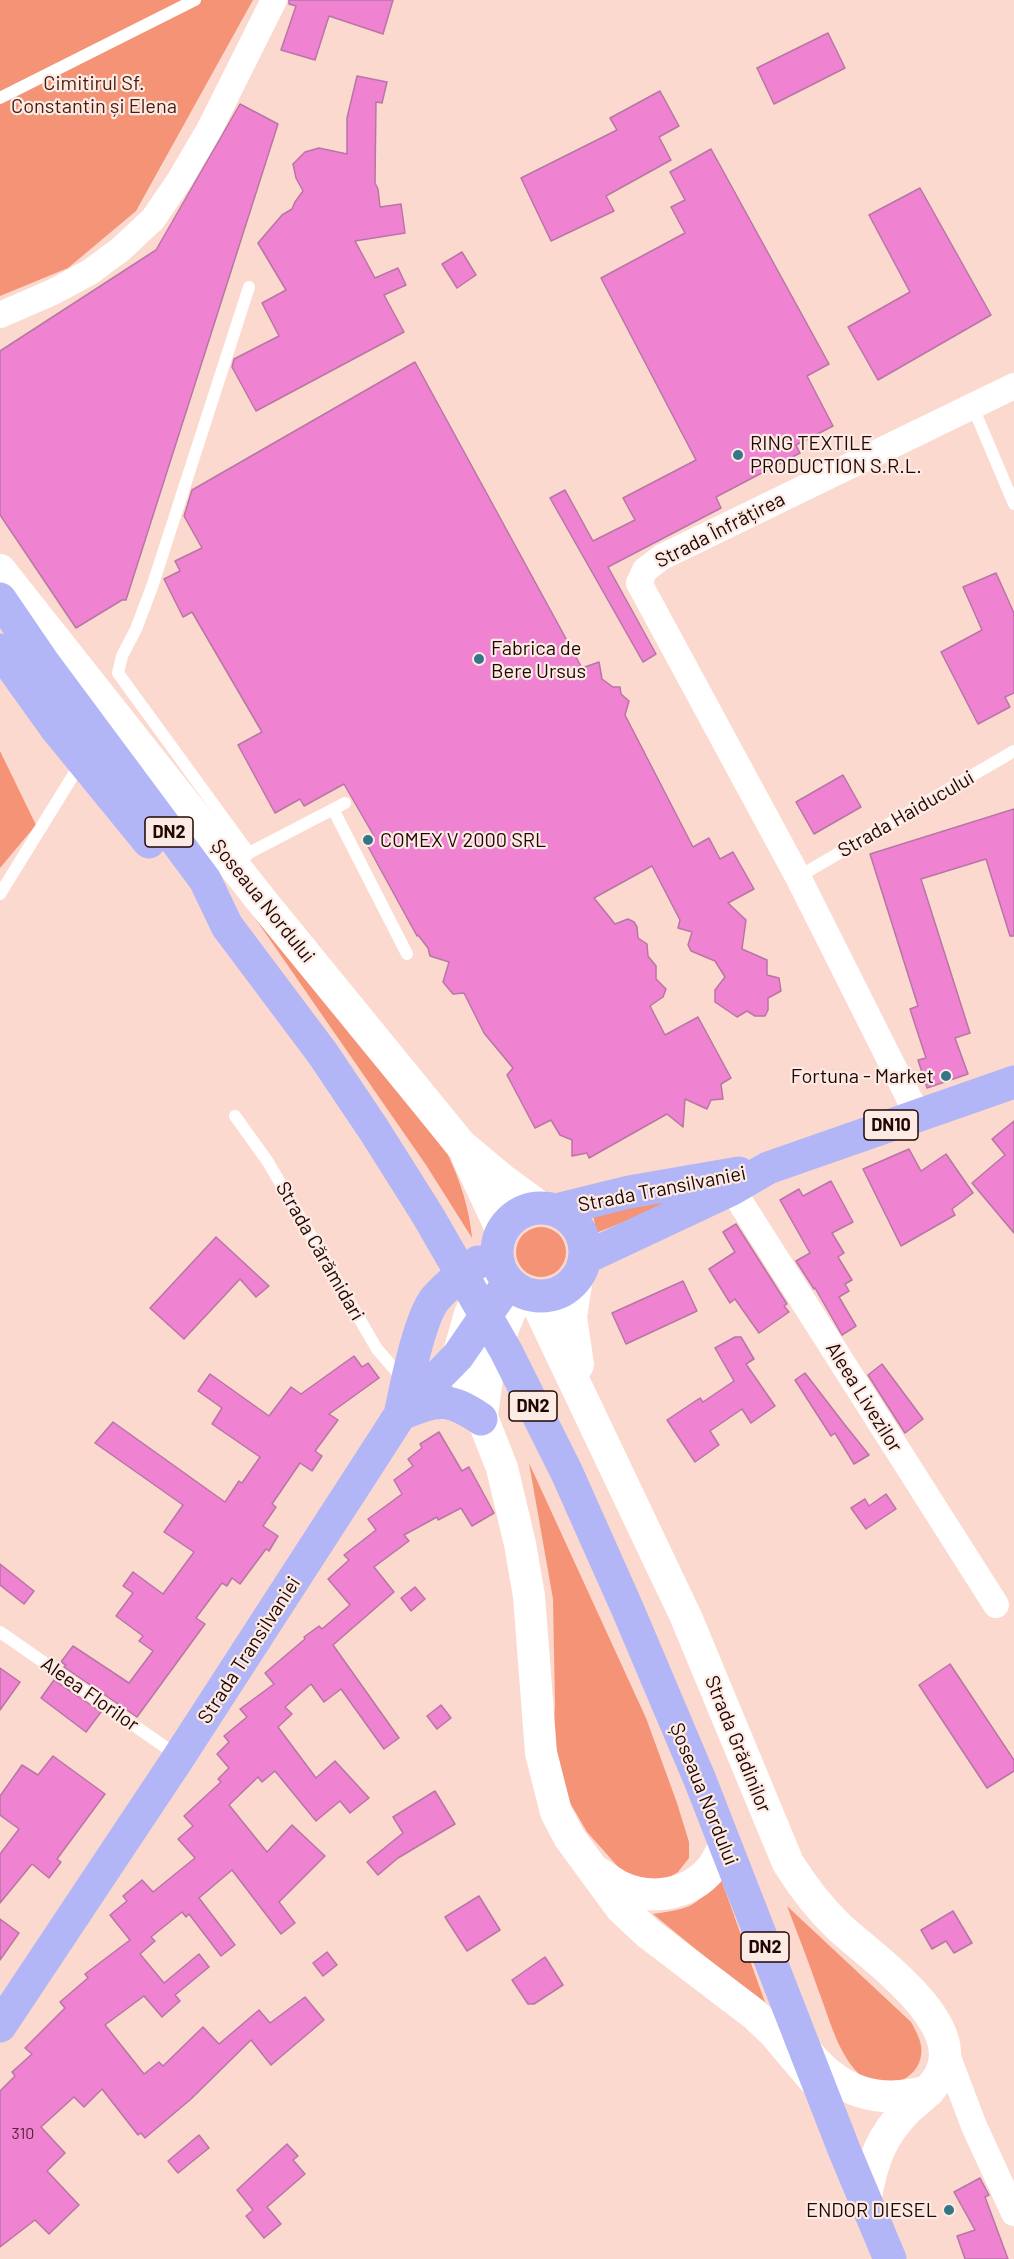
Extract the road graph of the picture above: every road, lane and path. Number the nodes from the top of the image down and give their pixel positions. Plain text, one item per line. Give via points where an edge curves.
1 (195, 0) edge
2 (274, 0) edge
3 (0, 98) edge
4 (249, 287) dead end
5 (0, 315) edge
6 (1014, 386) edge
7 (972, 405) junction
8 (1014, 504) edge
9 (0, 570) edge
10 (0, 599) edge
11 (0, 650) edge
12 (1014, 751) edge
13 (82, 760) junction
14 (242, 860) junction
15 (798, 877) junction
16 (1, 892) edge
17 (227, 926) junction
18 (407, 954) dead end
19 (1014, 1082) edge
20 (235, 1116) dead end
21 (918, 1116) junction
22 (461, 1145) junction
23 (768, 1168) junction
24 (732, 1189) junction
25 (549, 1209) junction
26 (581, 1267) junction
27 (510, 1269) junction
28 (458, 1356) junction
29 (407, 1383) junction
30 (584, 1398) junction
31 (400, 1415) junction
32 (481, 1419) junction
33 (996, 1605) dead end
34 (0, 1632) edge
35 (179, 1757) junction
36 (725, 1844) junction
37 (591, 1869) junction
38 (0, 2026) edge
39 (806, 2050) junction
40 (946, 2052) junction
41 (822, 2090) junction
42 (929, 2091) junction
43 (866, 2201) junction
44 (1014, 2213) edge
45 (890, 2259) edge

1 - 3 lane
2 - 5 street via 209,130 153,219 90,272
4 - 14 lane via 152,587 118,673
6 - 7 street, Strada Înfrățirea
7 - 8 lane
7 - 15 street, Strada Înfrățirea via 662,557 645,570 639,584
9 - 14 street, Șoseaua Nordului
10 - 17 main road, Șoseaua Nordului / DN2 via 205,880
11 - 13 main road, Șoseaua Nordului / DN2
12 - 15 lane, Strada Haiducului
13 - 16 lane
13 - 17 main road, Șoseaua Nordului / DN2 via 189,895
14 - 18 lane via 339,806
14 - 22 street, Șoseaua Nordului
15 - 21 street
17 - 36 main road, Șoseaua Nordului / DN2 via 323,1054 374,1130 506,1351 628,1610
19 - 21 main road, Strada Transilvaniei / DN10
20 - 29 lane, Strada Cărămidari via 268,1162 377,1349
21 - 23 main road, Strada Transilvaniei / DN10
22 - 25 street, Șoseaua Nordului
22 - 27 street, Șoseaua Nordului via 478,1176
23 - 24 main road, Strada Transilvaniei / DN10
23 - 25 main road, Strada Transilvaniei / DN10
24 - 26 main road, Strada Transilvaniei / DN10
24 - 33 street, Aleea Livezilor
25 - 26 main road via 567,1216 578,1229 585,1246
25 - 27 main road via 526,1210 512,1218
26 - 27 main road via 562,1291 543,1296
26 - 30 street via 571,1317
27 - 28 main road, Strada Transilvaniei
27 - 29 main road via 451,1282 434,1300
27 - 30 street, Șoseaua Nordului
27 - 32 street
28 - 31 main road, Strada Transilvaniei
28 - 32 street
29 - 31 main road
30 - 40 street, Strada Grădinilor via 686,1617 788,1863 818,1906 921,2000 937,2025
31 - 32 main road via 427,1403 446,1402
31 - 35 main road, Strada Transilvaniei
32 - 37 street via 502,1468 520,1544 529,1596 541,1753 548,1784 560,1820
34 - 35 lane, Aleea Florilor
35 - 38 main road, Strada Transilvaniei
36 - 37 street via 711,1869 690,1887 663,1895 621,1887
36 - 39 main road, Șoseaua Nordului / DN2
37 - 41 street via 621,1908 649,1934 774,2033
39 - 41 main road, Șoseaua Nordului / DN2
39 - 42 street via 833,2079 860,2092 889,2097
40 - 42 street via 941,2074
40 - 44 street, Strada Grădinilor
41 - 43 main road, Șoseaua Nordului / DN2
42 - 43 street via 890,2129 871,2170
43 - 45 main road, Șoseaua Nordului / DN2

